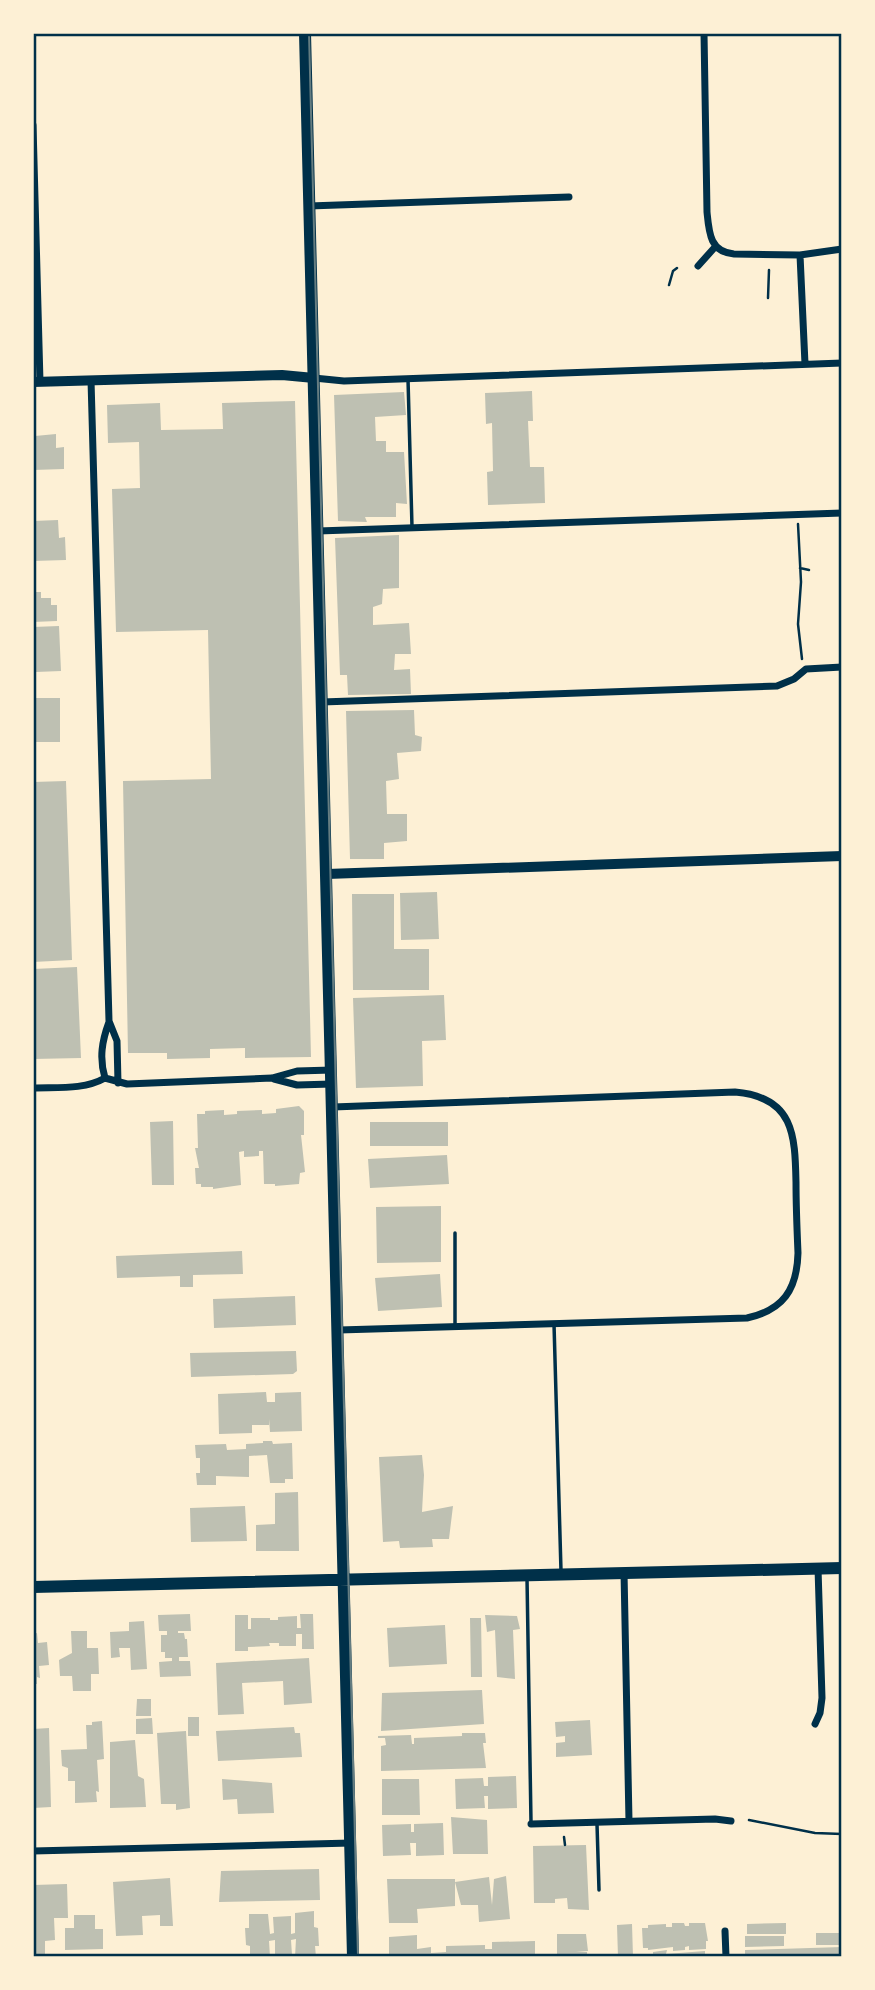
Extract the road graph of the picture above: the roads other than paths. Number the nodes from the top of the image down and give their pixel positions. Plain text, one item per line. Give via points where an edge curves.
1 (305, 33) edge
2 (704, 33) edge
3 (33, 125) edge
4 (569, 197) dead end
5 (309, 205) junction
6 (715, 247) junction
7 (842, 249) edge
8 (800, 255) junction
9 (698, 266) dead end
10 (842, 363) edge
11 (805, 365) junction
12 (314, 378) junction
13 (408, 378) junction
14 (91, 380) junction
15 (37, 382) edge
16 (842, 513) edge
17 (412, 527) junction
18 (318, 531) junction
19 (842, 667) edge
20 (322, 702) junction
21 (842, 856) edge
22 (327, 874) junction
23 (109, 1021) junction
24 (332, 1070) junction
25 (105, 1078) junction
26 (272, 1078) junction
27 (118, 1083) junction
28 (332, 1084) junction
29 (33, 1088) edge
30 (333, 1108) junction
31 (455, 1233) dead end
32 (554, 1324) junction
33 (456, 1327) junction
34 (339, 1329) junction
35 (818, 1568) junction
36 (842, 1568) edge
37 (624, 1572) junction
38 (561, 1573) junction
39 (527, 1574) junction
40 (345, 1578) junction
41 (33, 1587) edge
42 (815, 1724) dead end
43 (629, 1821) junction
44 (731, 1821) dead end
45 (597, 1822) junction
46 (531, 1824) joint
47 (351, 1843) junction
48 (33, 1851) edge
49 (599, 1889) dead end
50 (725, 1931) dead end
51 (353, 1957) edge
52 (726, 1957) edge

1 - 5 main road
2 - 6 street via 707,212
3 - 15 street
4 - 5 street
5 - 12 main road
6 - 8 street via 725,253
6 - 9 street
7 - 8 street
8 - 11 street
10 - 11 street
11 - 13 street
12 - 13 street
12 - 14 street
12 - 18 main road
13 - 17 lane
14 - 15 street
14 - 23 street
16 - 17 street
17 - 18 street
18 - 20 main road
19 - 20 street via 806,669 777,686
20 - 22 main road
21 - 22 street
22 - 24 main road
23 - 25 street via 102,1042
23 - 27 street via 117,1041
24 - 26 street via 297,1071
24 - 28 main road
25 - 27 street
25 - 29 street via 74,1087
26 - 27 street
26 - 28 street via 298,1085
28 - 30 main road
30 - 32 street via 735,1092 759,1096 781,1111 795,1146 798,1253 794,1282 781,1302 747,1318
30 - 34 main road
31 - 33 lane
32 - 33 street
32 - 38 lane
33 - 34 street
34 - 40 main road
35 - 36 main road
35 - 37 main road
35 - 42 street via 822,1698
37 - 38 main road
37 - 43 street
38 - 39 main road
39 - 40 main road
39 - 46 lane
40 - 41 main road
40 - 47 main road
43 - 44 street
43 - 45 street
45 - 46 street
45 - 49 lane
47 - 48 street
47 - 51 main road
50 - 52 street

